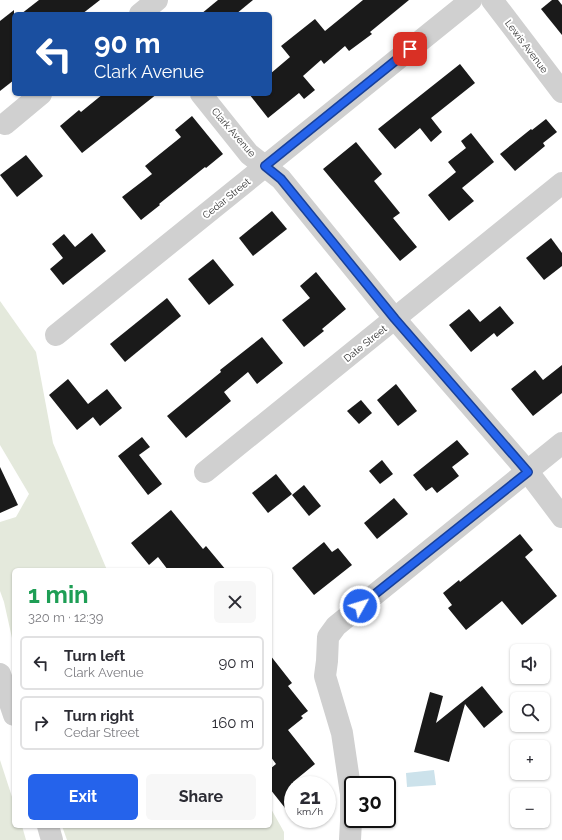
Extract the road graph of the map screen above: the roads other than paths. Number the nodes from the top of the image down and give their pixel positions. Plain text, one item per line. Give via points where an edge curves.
1 (128, 0) edge
2 (157, 0) edge
3 (470, 0) edge
4 (492, 0) edge
5 (138, 12) edge
6 (142, 12) edge
7 (562, 92) edge
8 (39, 96) edge
9 (203, 96) edge
10 (5, 124) dead end
11 (265, 166) junction
12 (562, 183) edge
13 (395, 319) junction
14 (56, 335) dead end
15 (562, 443) edge
16 (205, 472) dead end
17 (528, 472) junction
18 (562, 517) edge
19 (0, 674) edge
20 (12, 709) edge
21 (49, 828) edge
22 (52, 840) edge
23 (350, 840) edge

1 - 5 street
2 - 6 street
3 - 11 street, Cedar Street
4 - 7 street, Lewis Avenue
8 - 10 street
9 - 11 street, Clark Avenue via 249,154
11 - 13 street, Clark Avenue via 281,179
11 - 14 street, Cedar Street
12 - 13 street, Date Street
13 - 16 street, Date Street
13 - 17 street, Clark Avenue
15 - 17 street
17 - 18 street, Clark Avenue
17 - 23 street via 336,626 328,637 325,676 342,733 351,794
19 - 20 street
21 - 22 street

